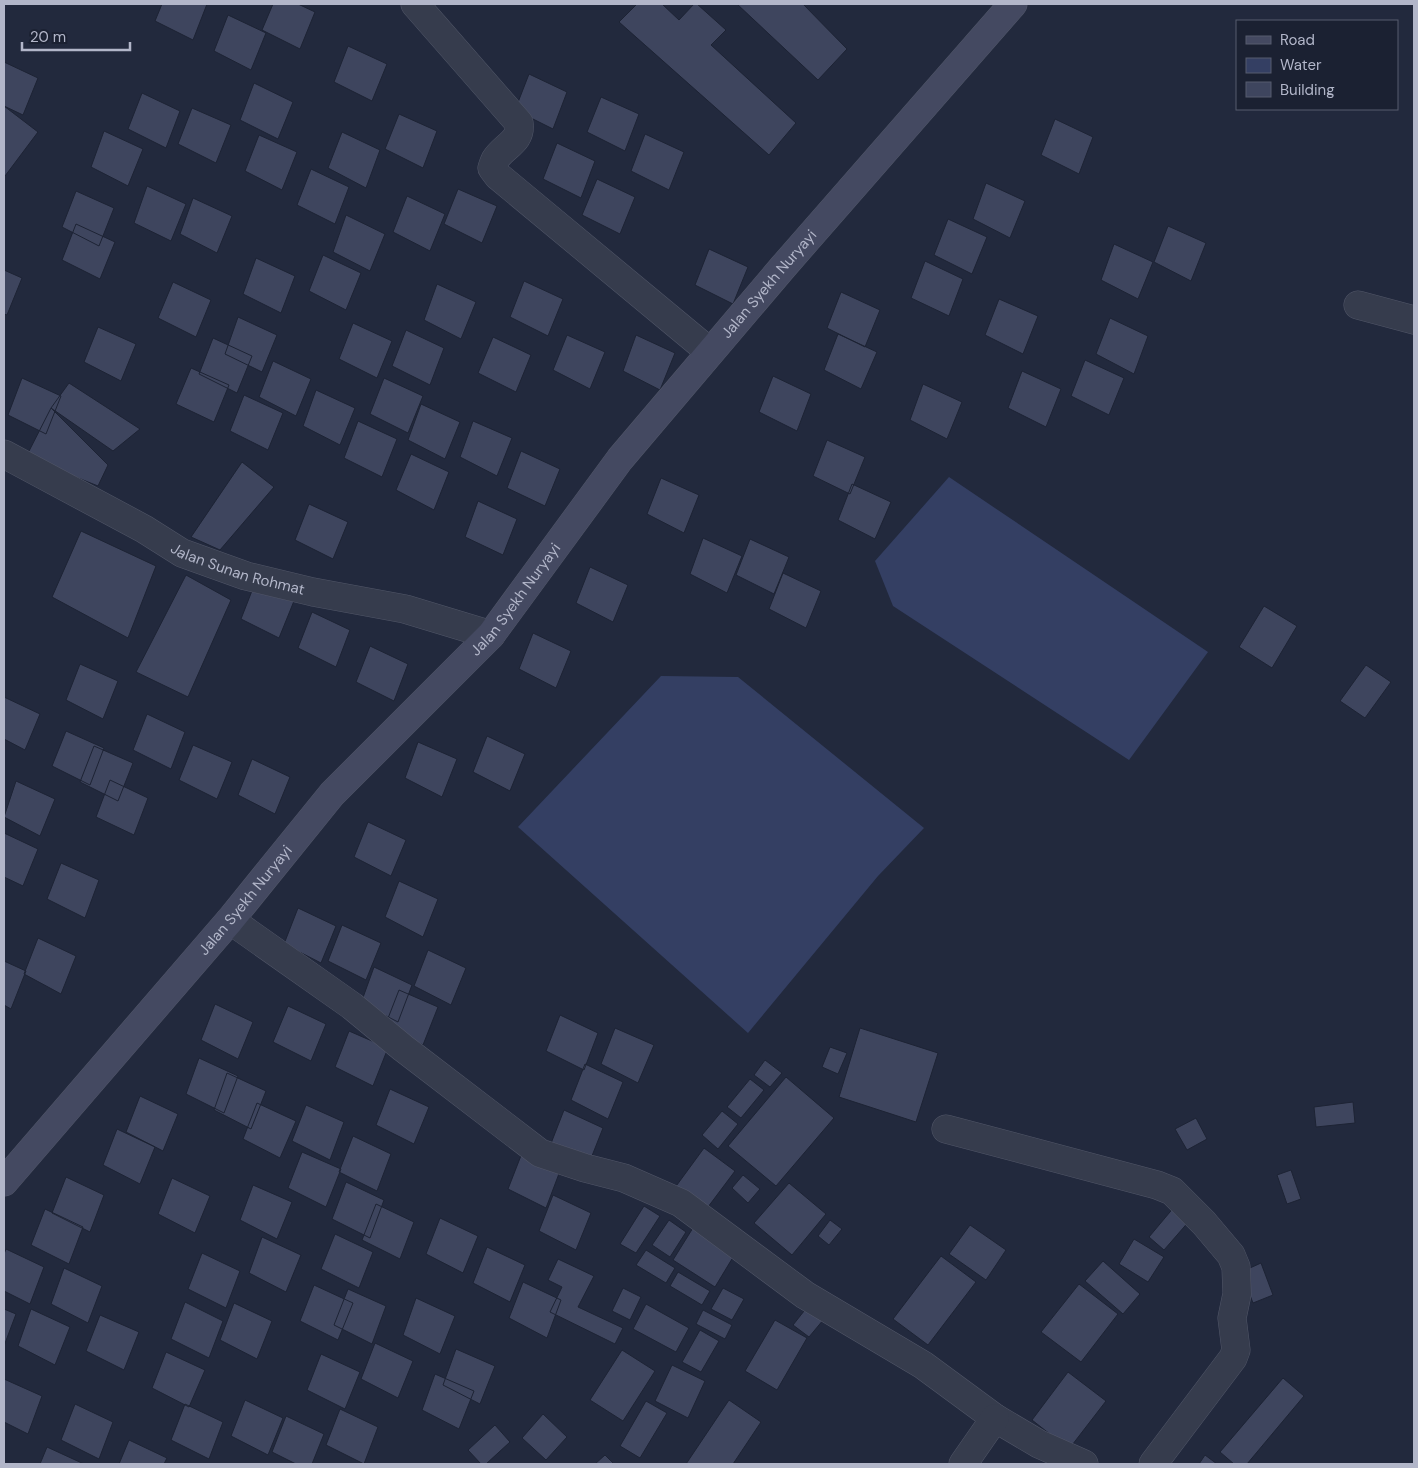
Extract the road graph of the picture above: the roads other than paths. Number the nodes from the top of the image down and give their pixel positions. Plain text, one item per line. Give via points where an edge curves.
1 (414, 4) edge
2 (1013, 4) edge
3 (1358, 305) dead end
4 (1414, 320) edge
5 (710, 352) junction
6 (4, 454) edge
7 (492, 635) junction
8 (230, 920) junction
9 (946, 1129) dead end
10 (4, 1182) edge
11 (995, 1418) junction
12 (963, 1464) edge
13 (1084, 1464) edge
14 (1153, 1464) edge

1 - 5 street via 519,123 517,138 495,159 492,168 498,176
2 - 5 main road, Jalan Syekh Nuryayi
3 - 4 street
5 - 7 main road, Jalan Syekh Nuryayi via 620,459
6 - 7 street, Jalan Sunan Rohmat via 144,529 182,553 246,576 405,609
7 - 8 main road, Jalan Syekh Nuryayi via 332,794
8 - 10 main road, Jalan Syekh Nuryayi
8 - 11 street via 352,1006 540,1153 624,1178 681,1203 805,1295 923,1365
9 - 14 street via 1172,1191 1231,1255 1236,1267 1237,1294 1232,1318 1236,1350
11 - 12 street
11 - 13 street via 1039,1444

